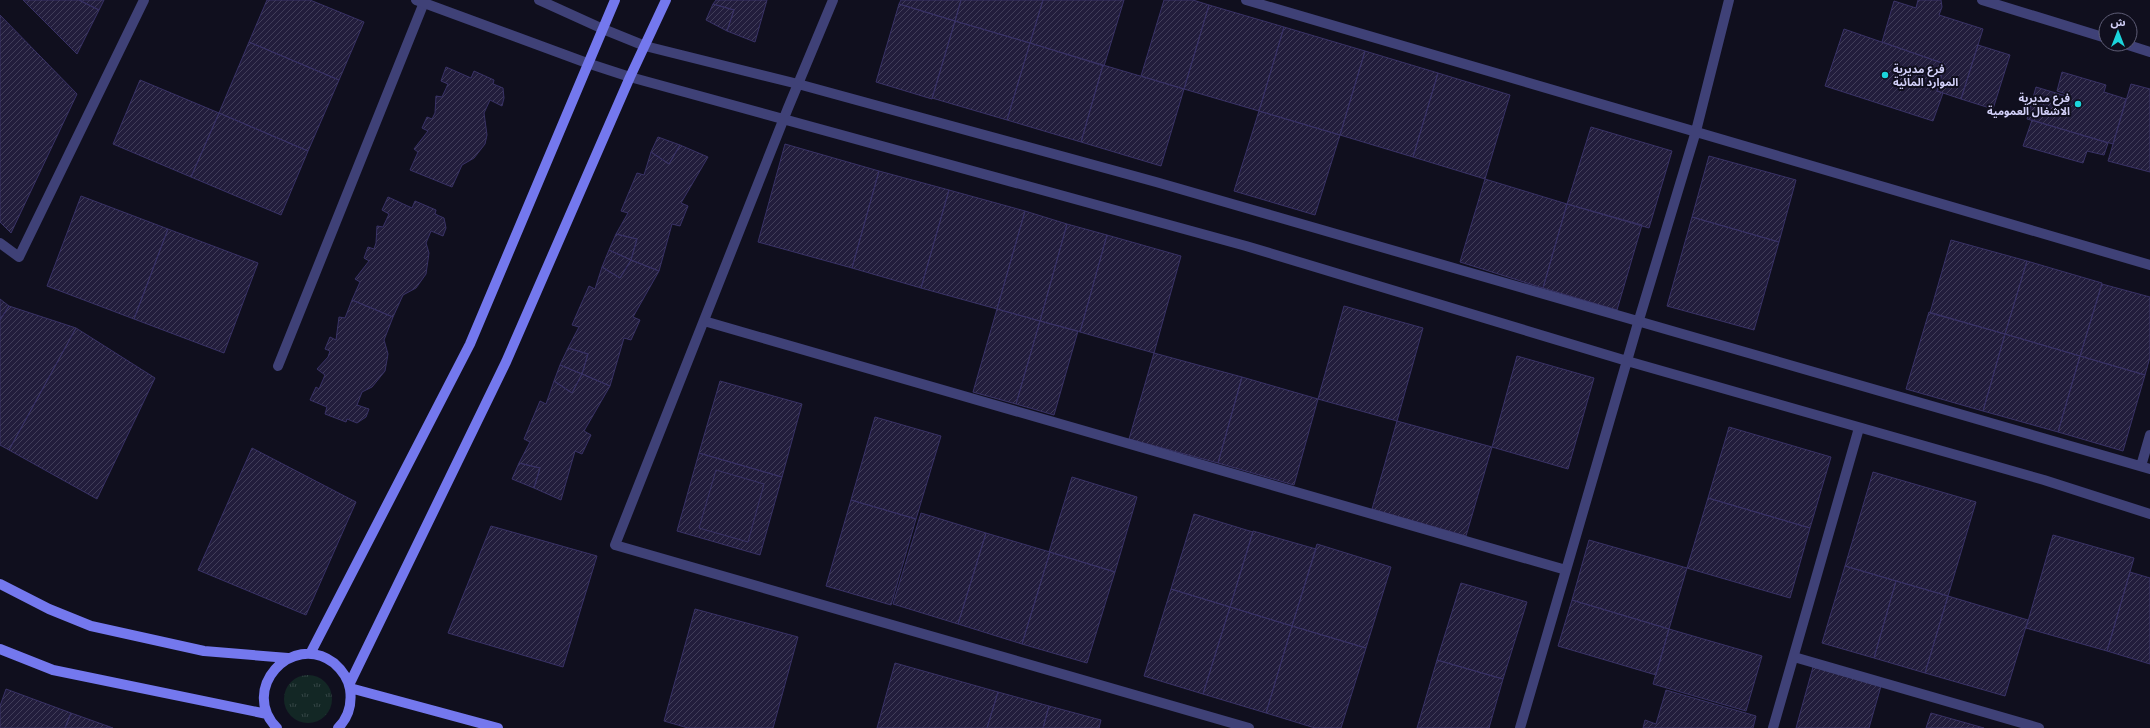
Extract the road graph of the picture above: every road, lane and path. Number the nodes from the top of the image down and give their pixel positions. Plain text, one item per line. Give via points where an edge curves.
1 (144, 0) edge
2 (539, 0) edge
3 (616, 0) edge
4 (666, 0) edge
5 (833, 0) edge
6 (1246, 0) edge
7 (1729, 0) edge
8 (1982, 0) edge
9 (422, 1) edge
10 (603, 29) junction
11 (2098, 36) edge
12 (645, 46) junction
13 (2138, 48) edge
14 (2150, 52) edge
15 (588, 63) junction
16 (630, 77) junction
17 (798, 84) junction
18 (784, 120) junction
19 (1696, 131) junction
20 (0, 243) edge
21 (2150, 265) edge
22 (704, 322) junction
23 (1638, 323) junction
24 (1627, 361) junction
25 (278, 366) dead end
26 (1859, 428) junction
27 (2150, 435) edge
28 (2145, 468) edge
29 (2150, 514) edge
30 (1566, 570) junction
31 (0, 584) edge
32 (0, 648) edge
33 (310, 654) junction
34 (1794, 657) junction
35 (288, 658) junction
36 (350, 686) junction
37 (267, 714) junction
38 (273, 727) edge
39 (341, 728) edge
40 (498, 728) edge
41 (1248, 728) edge
42 (1520, 728) edge
43 (1773, 728) edge
44 (2039, 728) edge

1 - 20 street via 18,257
2 - 10 street
3 - 10 main road
4 - 12 main road
5 - 17 street
6 - 19 street
7 - 19 street
8 - 11 street
9 - 15 street
9 - 25 street
10 - 12 street
10 - 15 main road
12 - 16 main road
12 - 17 street
13 - 14 street
15 - 16 street
15 - 33 main road via 470,344
16 - 18 street
16 - 36 main road via 506,362
17 - 18 street
17 - 23 street via 1156,182
18 - 22 street
18 - 24 street via 1246,246
19 - 21 street
19 - 23 street
22 - 30 street
22 - 41 street via 615,545
23 - 24 street
23 - 28 street
24 - 26 street
24 - 30 street
26 - 29 street via 2044,480
26 - 34 street
27 - 28 street
30 - 42 street
31 - 35 main road via 49,610 91,626 204,651
32 - 37 main road via 53,670
33 - 35 main road via 298,654
33 - 36 main road via 320,656 338,667
34 - 43 street
34 - 44 street
35 - 37 main road via 279,664 266,682 264,703
36 - 39 main road via 351,704
36 - 40 main road
37 - 38 main road

